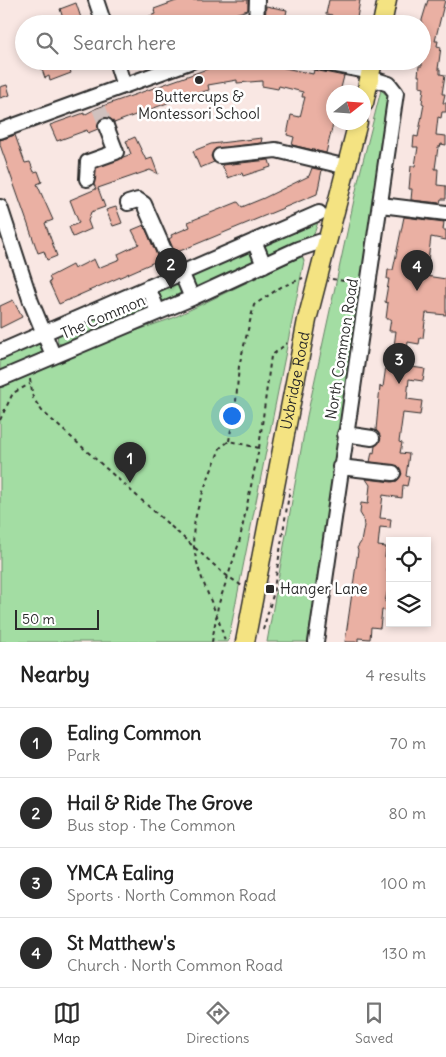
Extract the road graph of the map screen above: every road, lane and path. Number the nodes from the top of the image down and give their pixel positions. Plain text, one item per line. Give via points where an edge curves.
1 (96, 0) edge
2 (257, 0) edge
3 (388, 0) edge
4 (101, 15) edge
5 (256, 15) edge
6 (384, 15) edge
7 (119, 70) edge
8 (168, 70) edge
9 (372, 70) edge
10 (368, 85) edge
11 (124, 86) junction
12 (106, 126) tunnel mouth
13 (356, 130) edge
14 (0, 131) edge
15 (220, 156) dead end
16 (347, 167) junction
17 (87, 179) dead end
18 (128, 203) dead end
19 (381, 205) junction
20 (0, 207) edge
21 (319, 213) dead end
22 (446, 213) edge
23 (328, 238) junction
24 (254, 241) junction
25 (264, 265) junction
26 (178, 274) junction
27 (308, 276) dead end
28 (331, 279) dead end
29 (370, 285) junction
30 (148, 287) junction
31 (192, 298) junction
32 (158, 312) junction
33 (43, 332) junction
34 (294, 338) dead end
35 (0, 352) edge
36 (53, 355) junction
37 (0, 379) edge
38 (0, 420) edge
39 (345, 434) junction
40 (372, 438) dead end
41 (229, 441) junction
42 (259, 448) junction
43 (340, 467) junction
44 (394, 473) dead end
45 (193, 546) junction
46 (228, 577) junction
47 (248, 588) dead end
48 (217, 613) junction
49 (212, 642) edge
50 (225, 642) edge
51 (245, 642) edge
52 (316, 642) edge

1 - 4 street
2 - 5 street
3 - 6 main road
7 - 11 street
8 - 11 street
9 - 10 main road
9 - 19 street, North Common Road via 396,93
11 - 14 street via 96,102
12 - 17 street via 116,152 88,162
13 - 16 main road, Uxbridge Road
15 - 16 street via 276,150
16 - 23 main road, Uxbridge Road
18 - 26 street via 138,200 144,204
19 - 22 street
19 - 29 street, North Common Road
20 - 33 street
21 - 24 street
23 - 25 street, The Common
23 - 51 main road, Uxbridge Road via 307,320
24 - 25 street
24 - 26 street
25 - 31 street, The Common
26 - 30 street
26 - 31 street
27 - 41 path via 281,287 254,305 239,366
28 - 29 path
29 - 39 street, North Common Road
30 - 32 street
30 - 33 street
31 - 32 street, The Common
32 - 36 street, The Common
33 - 35 street
33 - 36 street
34 - 42 path via 271,356
36 - 37 street, The Common
38 - 45 path via 13,394 30,384 33,398 42,411
39 - 40 street
39 - 43 street, North Common Road
41 - 42 path
41 - 45 path via 220,448 197,512
42 - 46 path via 239,543
43 - 44 street
43 - 52 street, North Common Road
45 - 46 path
45 - 48 path
46 - 47 path
46 - 48 path
48 - 49 path
48 - 50 path

